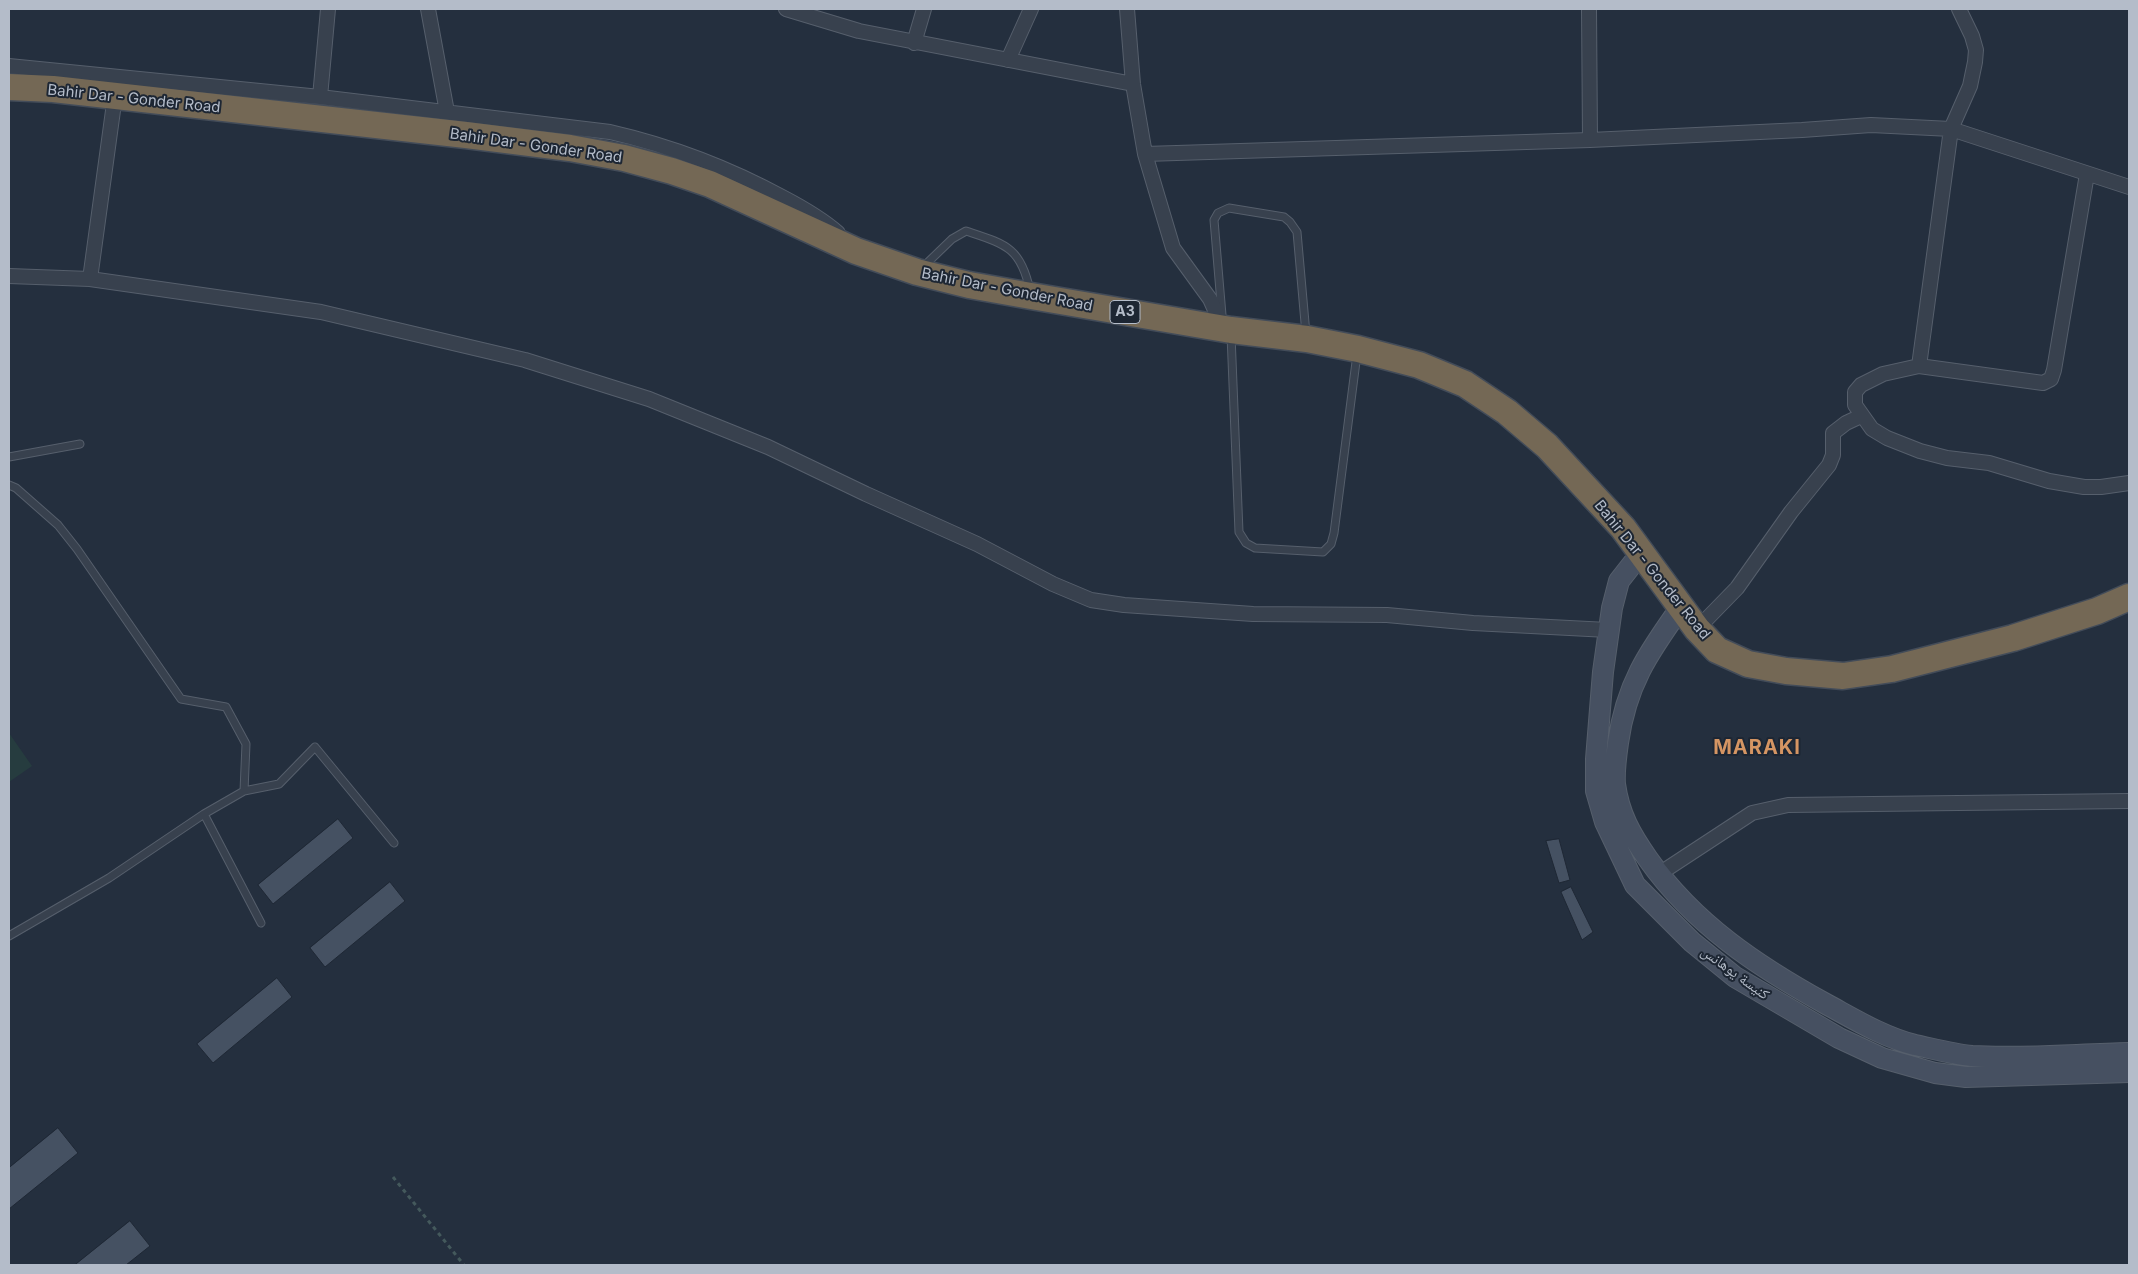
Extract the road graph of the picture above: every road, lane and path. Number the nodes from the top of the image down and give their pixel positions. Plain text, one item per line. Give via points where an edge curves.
1 (328, 9) edge
2 (428, 9) edge
3 (786, 9) edge
4 (924, 9) edge
5 (1031, 9) edge
6 (1127, 9) edge
7 (1590, 9) edge
8 (1959, 9) edge
9 (807, 12) edge
10 (914, 43) junction
11 (1008, 60) junction
12 (9, 66) edge
13 (1133, 84) junction
14 (9, 88) edge
15 (115, 96) junction
16 (320, 97) junction
17 (447, 112) junction
18 (1951, 129) junction
19 (1590, 140) junction
20 (1145, 154) junction
21 (2087, 174) junction
22 (2129, 187) edge
23 (856, 251) junction
24 (917, 272) junction
25 (9, 276) edge
26 (90, 279) junction
27 (1031, 296) junction
28 (1227, 329) junction
29 (1307, 339) junction
30 (1358, 349) junction
31 (1919, 366) junction
32 (1861, 416) junction
33 (80, 444) dead end
34 (9, 457) edge
35 (2129, 483) edge
36 (9, 485) edge
37 (1641, 552) junction
38 (2129, 597) edge
39 (1681, 607) junction
40 (1697, 629) junction
41 (1608, 630) junction
42 (1606, 790) junction
43 (244, 791) junction
44 (2129, 801) edge
45 (204, 814) junction
46 (394, 843) dead end
47 (1658, 874) junction
48 (261, 922) dead end
49 (9, 936) edge
50 (1742, 953) junction
51 (1729, 972) junction
52 (2129, 1053) edge
53 (2129, 1072) edge
54 (393, 1177) dead end
55 (464, 1265) edge

1 - 16 street
2 - 17 street
3 - 9 street
4 - 10 street
5 - 11 street
6 - 13 street
7 - 19 street
8 - 18 street via 1972,36 1976,62 1970,86
9 - 10 street via 859,32
10 - 11 street
11 - 13 street
12 - 16 street
13 - 20 street
14 - 15 highway, Bahir Dar - Gonder Road / A3
15 - 23 highway, Bahir Dar - Gonder Road / A3 via 466,135 624,158 710,184
15 - 26 street
16 - 17 street
17 - 23 street via 610,132 652,142 758,184 830,226
18 - 19 street via 1871,125
18 - 21 street
18 - 31 street
19 - 20 street
20 - 28 street via 1173,248
21 - 22 street
21 - 31 street via 2050,379 2043,383
23 - 24 highway, Bahir Dar - Gonder Road / A3
24 - 27 highway, Bahir Dar - Gonder Road / A3
24 - 27 lane via 952,239 966,231 1001,242 1014,254 1026,270
25 - 26 street
26 - 41 street via 321,312 525,360 649,399 768,447 1091,600 1252,614 1387,615
27 - 28 highway, Bahir Dar - Gonder Road / A3
28 - 29 highway, Bahir Dar - Gonder Road / A3
28 - 29 lane via 1214,220 1218,212 1230,208 1284,217 1297,232
28 - 30 lane via 1239,532 1246,543 1255,548 1323,552 1331,544
29 - 30 highway, Bahir Dar - Gonder Road / A3
30 - 37 highway, Bahir Dar - Gonder Road / A3 via 1419,365 1458,381 1507,412 1547,446
31 - 32 street via 1883,374 1860,384 1855,392 1855,405
32 - 35 street via 1887,438 1946,458 1989,463 2084,487
32 - 40 street via 1832,433 1833,456 1829,465 1786,518 1737,588
33 - 34 lane
36 - 43 lane via 58,525 180,699 226,707 246,744
37 - 39 highway, Bahir Dar - Gonder Road / A3
37 - 41 street, كنيسة يوهانس via 1619,581
38 - 40 highway, Bahir Dar - Gonder Road / A3 via 2097,612 2013,638 1892,670 1843,676 1748,664 1717,650
39 - 40 highway, Bahir Dar - Gonder Road / A3
39 - 42 street via 1638,670 1624,707 1616,764
41 - 42 street, كنيسة يوهانس via 1596,743
42 - 47 street via 1629,832
42 - 51 street, كنيسة يوهانس via 1604,822 1635,885 1692,942
43 - 45 lane
43 - 46 lane via 279,784 315,747
44 - 47 street via 1788,805 1752,814
45 - 48 lane
45 - 49 lane via 108,878
47 - 50 street via 1680,900
50 - 51 street
50 - 52 street via 1860,1022 1914,1044 1970,1056
51 - 53 street, كنيسة يوهانس via 1839,1038 1911,1067 1966,1077
54 - 55 path

